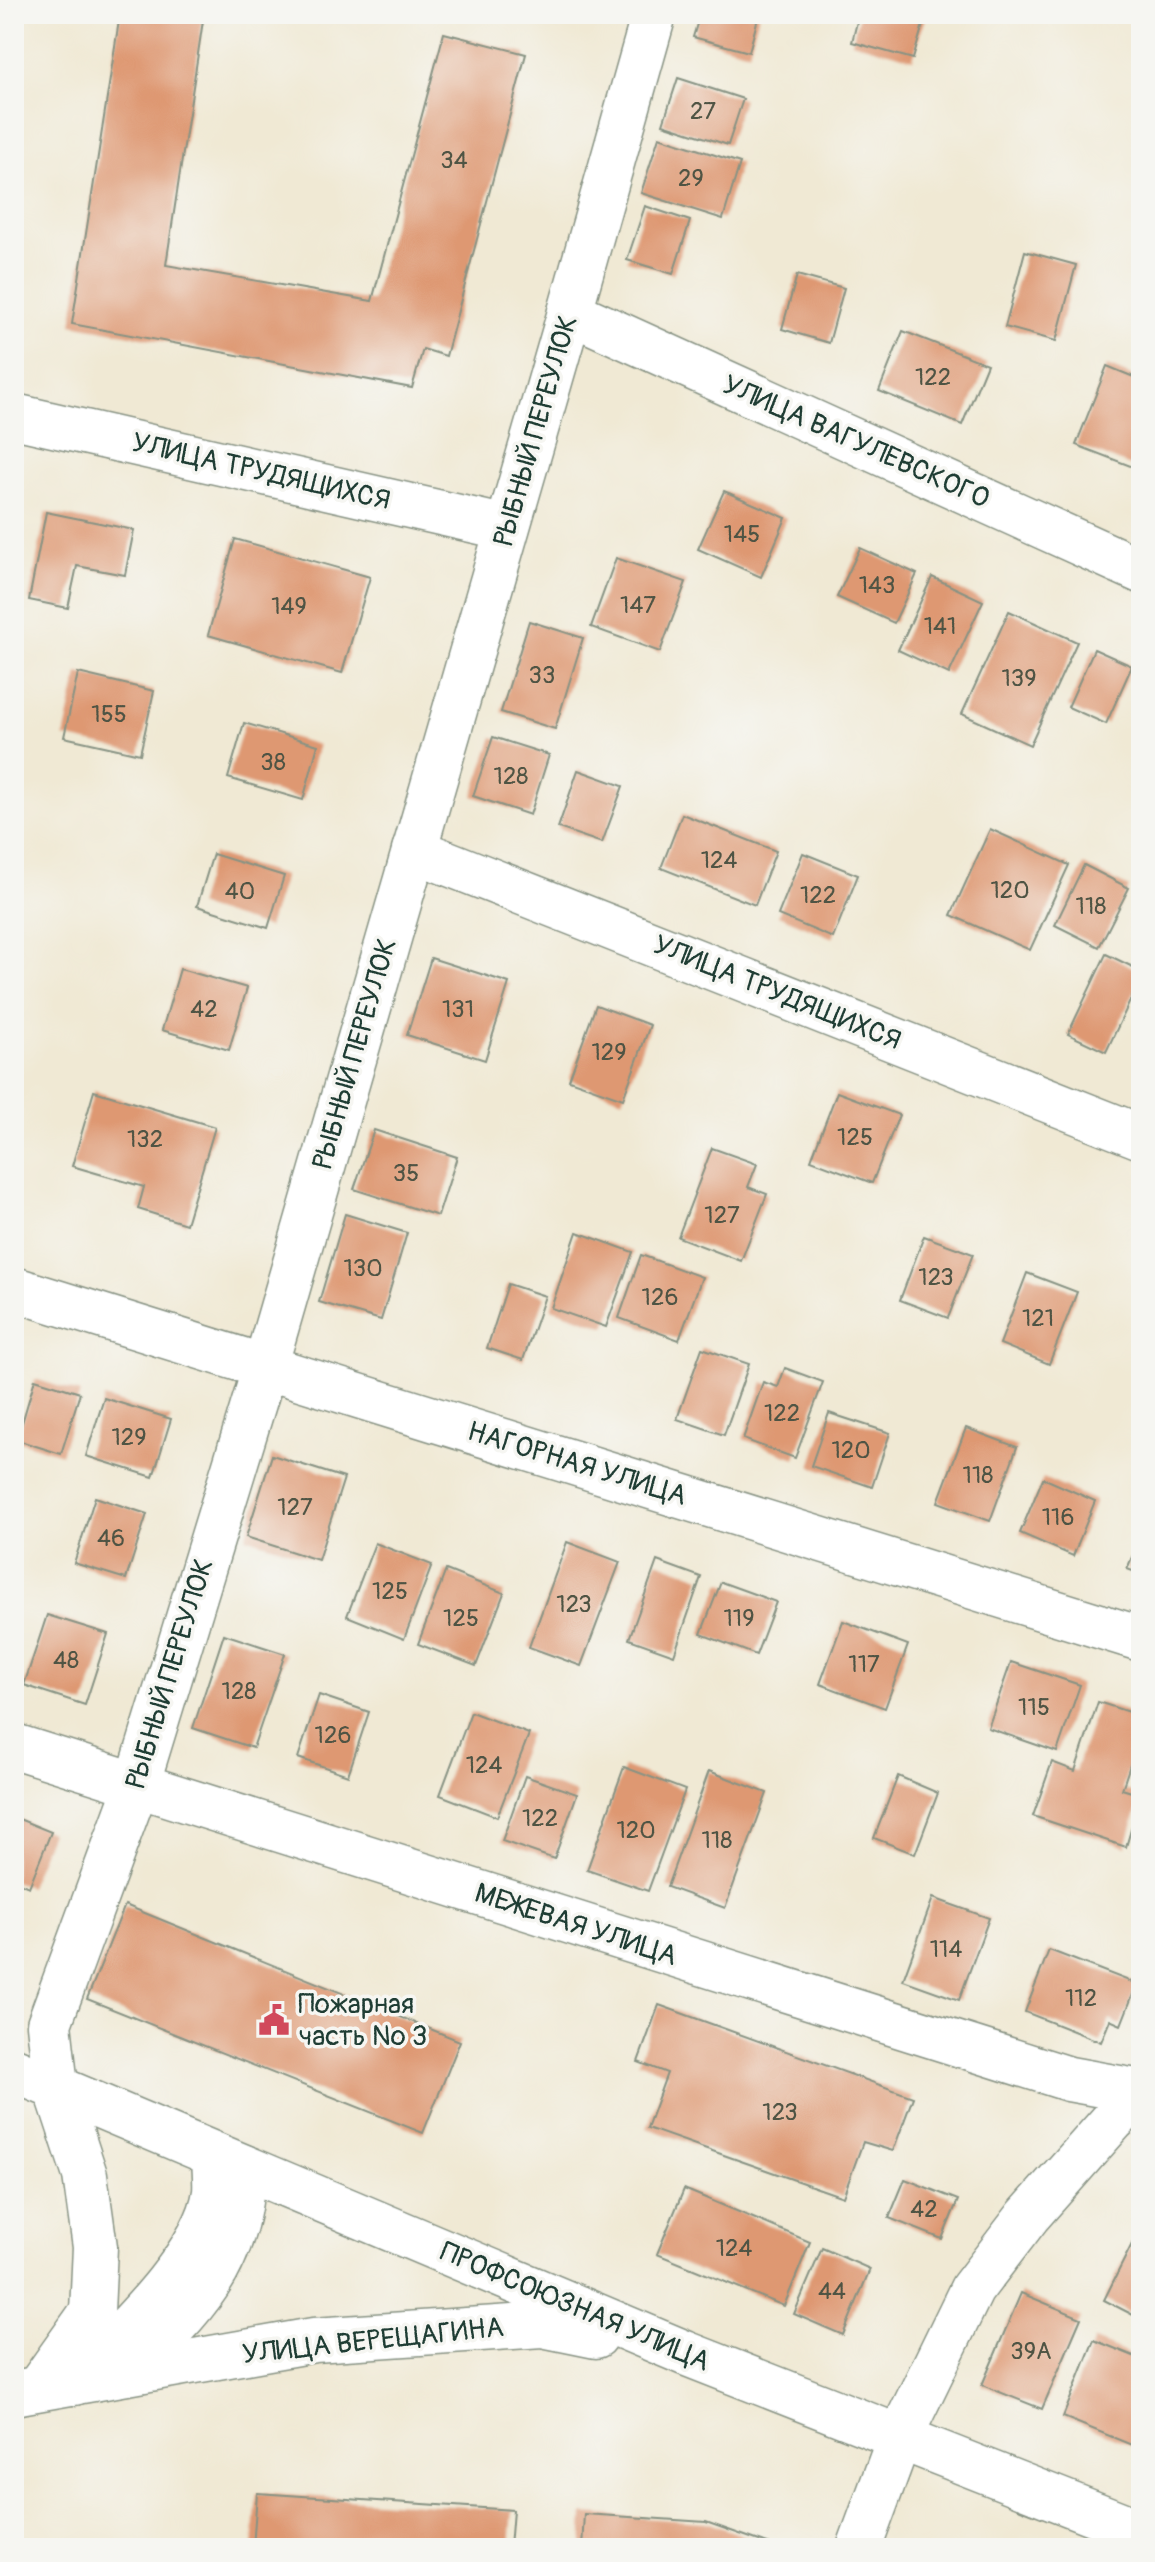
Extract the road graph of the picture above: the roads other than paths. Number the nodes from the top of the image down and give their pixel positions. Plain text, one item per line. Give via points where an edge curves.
1 (654, 14) edge
2 (570, 312) junction
3 (14, 416) edge
4 (507, 528) junction
5 (1141, 571) edge
6 (414, 850) junction
7 (1141, 1137) edge
8 (14, 1289) edge
9 (265, 1367) junction
10 (1141, 1639) edge
11 (14, 1746) edge
12 (137, 1785) junction
13 (14, 2070) edge
14 (56, 2087) junction
15 (1141, 2093) edge
16 (228, 2161) junction
17 (685, 2353) junction
18 (127, 2372) junction
19 (42, 2388) edge
20 (899, 2439) junction
21 (1141, 2532) edge
22 (859, 2548) edge

1 - 2 street, РЫБНЫЙ ПЕРЕУЛОК
2 - 4 street, РЫБНЫЙ ПЕРЕУЛОК
2 - 5 street, УЛИЦА ВАГУЛЕВСКОГО
3 - 4 street, УЛИЦА ТРУДЯЩИХСЯ
4 - 6 street, РЫБНЫЙ ПЕРЕУЛОК
6 - 7 street, УЛИЦА ТРУДЯЩИХСЯ
6 - 9 street, РЫБНЫЙ ПЕРЕУЛОК
8 - 9 street, НАГОРНАЯ УЛИЦА
9 - 10 street, НАГОРНАЯ УЛИЦА
9 - 12 street, РЫБНЫЙ ПЕРЕУЛОК
11 - 12 street, МЕЖЕВАЯ УЛИЦА
12 - 14 street, РЫБНЫЙ ПЕРЕУЛОК via 49,2024
12 - 15 street, МЕЖЕВАЯ УЛИЦА via 1039,2070
13 - 14 street, ПРОФСОЮЗНАЯ УЛИЦА
14 - 16 street, ПРОФСОЮЗНАЯ УЛИЦА
14 - 19 street, РЫБНЫЙ ПЕРЕУЛОК via 85,2175 95,2247 92,2312
15 - 20 street via 1028,2216 972,2289
16 - 17 street, ПРОФСОЮЗНАЯ УЛИЦА
16 - 18 street via 242,2200 236,2229 210,2283 176,2326
16 - 19 street via 204,2228 159,2295
17 - 18 street, УЛИЦА ВЕРЕЩАГИНА via 542,2325 314,2340
17 - 20 street, ПРОФСОЮЗНАЯ УЛИЦА
18 - 19 street, УЛИЦА ВЕРЕЩАГИНА
20 - 21 street, ПРОФСОЮЗНАЯ УЛИЦА
20 - 22 street

